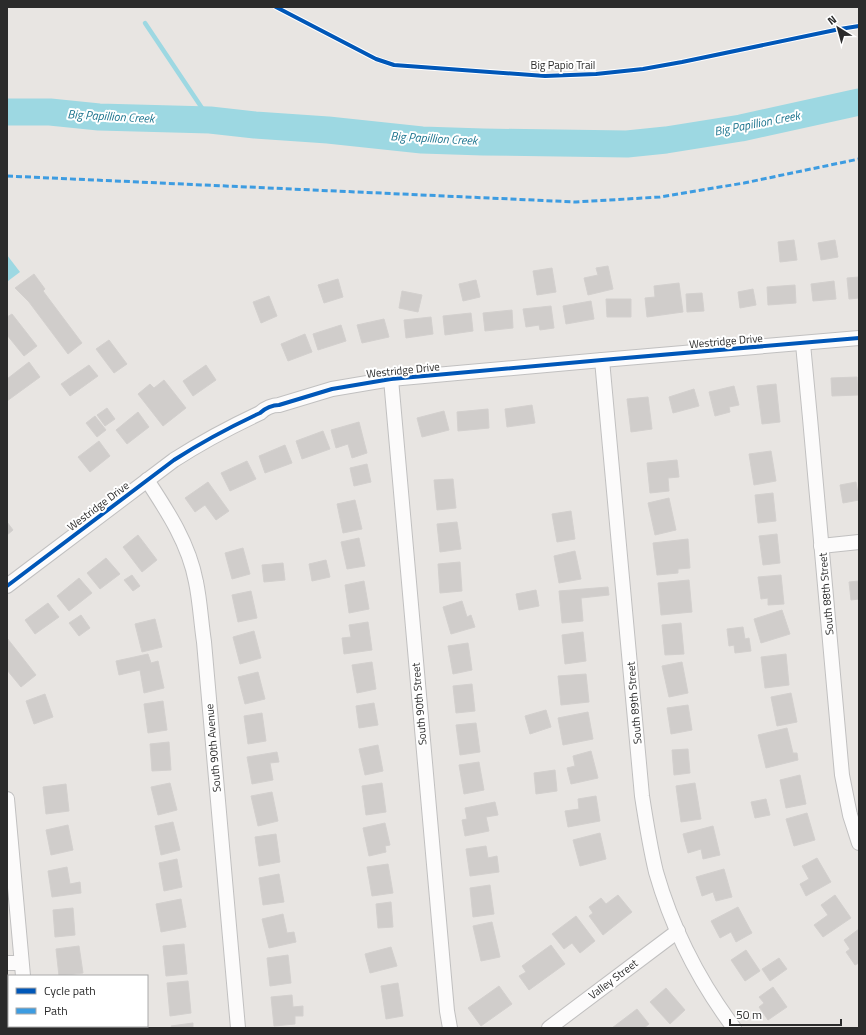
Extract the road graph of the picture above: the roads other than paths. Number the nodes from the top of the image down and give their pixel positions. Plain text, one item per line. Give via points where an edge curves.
1 (859, 338) edge
2 (803, 344) junction
3 (602, 360) junction
4 (391, 379) junction
5 (147, 480) junction
6 (859, 542) edge
7 (821, 546) junction
8 (7, 586) edge
9 (7, 799) edge
10 (859, 843) edge
11 (678, 930) junction
12 (7, 963) edge
13 (22, 969) edge
14 (238, 1028) edge
15 (450, 1028) edge
16 (549, 1028) edge
17 (734, 1028) edge

1 - 2 street, Westridge Drive
2 - 3 street, Westridge Drive
2 - 7 street, South 88th Street
3 - 4 street, Westridge Drive
3 - 11 street, South 89th Street via 642,796 656,871
4 - 5 street, Westridge Drive via 332,389 264,409 200,444
4 - 15 street, South 90th Street
5 - 8 street, Westridge Drive
5 - 14 street, South 90th Avenue via 179,533 196,582 204,642
6 - 7 street
7 - 10 street, South 88th Street via 842,775
9 - 13 street
11 - 16 street, Valley Street
11 - 17 street, South 89th Street via 698,973
12 - 13 street

